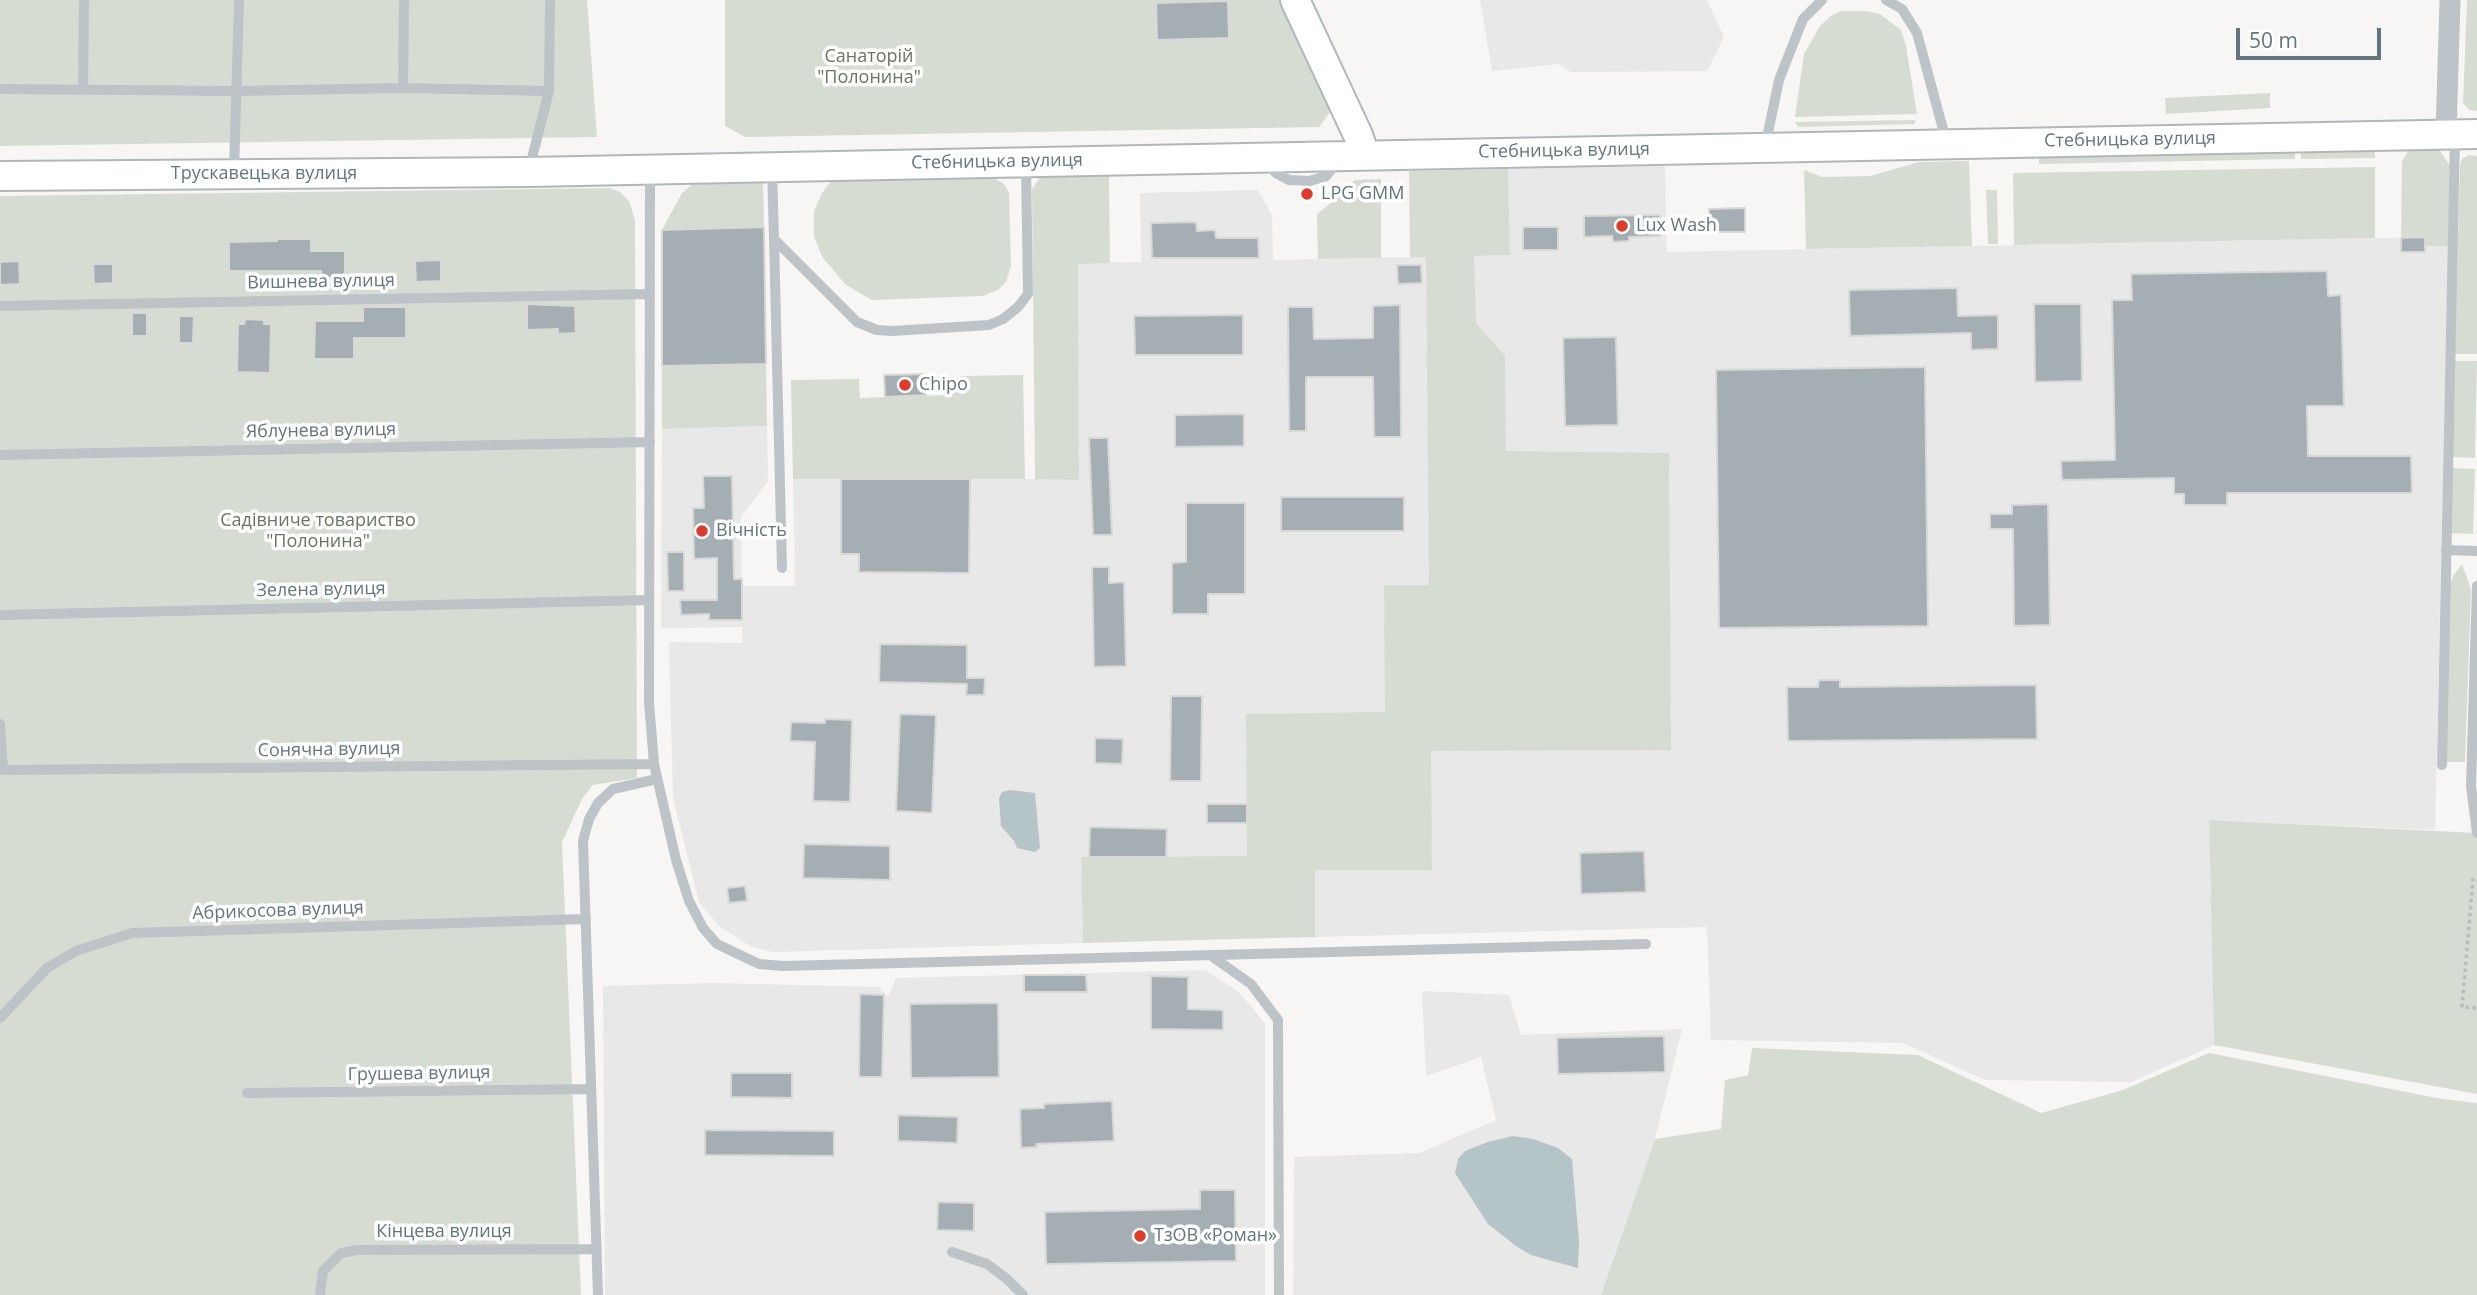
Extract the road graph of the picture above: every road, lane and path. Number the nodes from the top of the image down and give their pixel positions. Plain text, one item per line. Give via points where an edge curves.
1 (84, 0) edge
2 (239, 0) edge
3 (404, 0) edge
4 (550, 0) edge
5 (1295, 0) edge
6 (1822, 0) edge
7 (1886, 0) edge
8 (2450, 0) edge
9 (403, 88) junction
10 (0, 89) edge
11 (83, 89) junction
12 (236, 91) junction
13 (549, 91) junction
14 (2459, 134) edge
15 (1947, 144) junction
16 (1765, 147) junction
17 (1355, 148) junction
18 (1026, 161) junction
19 (772, 166) junction
20 (650, 168) junction
21 (528, 172) junction
22 (234, 174) junction
23 (0, 176) edge
24 (774, 239) junction
25 (646, 294) junction
26 (0, 306) edge
27 (646, 442) junction
28 (0, 454) edge
29 (2446, 550) junction
30 (2477, 551) edge
31 (782, 568) dead end
32 (2477, 586) edge
33 (646, 600) junction
34 (0, 615) edge
35 (0, 724) edge
36 (654, 764) junction
37 (2442, 765) dead end
38 (657, 779) junction
39 (2477, 833) edge
40 (2473, 878) dead end
41 (586, 919) junction
42 (1646, 944) dead end
43 (1210, 955) junction
44 (2477, 1009) edge
45 (0, 1018) edge
46 (592, 1089) junction
47 (247, 1093) dead end
48 (597, 1249) junction
49 (952, 1252) dead end
50 (320, 1295) edge
51 (598, 1295) edge
52 (1023, 1295) edge
53 (1279, 1295) edge

1 - 11 lane
2 - 12 lane
3 - 9 lane
4 - 13 lane
5 - 17 street
6 - 16 lane via 1803,19 1779,80
7 - 15 lane via 1902,9 1917,33
8 - 14 street
9 - 12 lane
9 - 13 lane
10 - 11 lane
11 - 12 lane
12 - 22 lane
13 - 21 lane
14 - 15 street, Стебницька вулиця
14 - 29 lane
15 - 16 street, Стебницька вулиця
16 - 17 street, Стебницька вулиця
17 - 18 street, Стебницька вулиця via 1261,157
18 - 19 street, Стебницька вулиця
18 - 24 lane via 1028,294 1009,315 989,325 892,331 866,327
19 - 20 street, Стебницька вулиця
19 - 24 lane
20 - 21 street, Трускавецька вулиця
20 - 25 lane
21 - 22 street, Трускавецька вулиця
22 - 23 street, Трускавецька вулиця
24 - 31 lane
25 - 26 lane, Вишнева вулиця
25 - 27 lane
27 - 28 lane, Яблунева вулиця
27 - 33 lane
29 - 30 lane
29 - 37 lane
32 - 39 lane via 2471,786
33 - 34 lane, Зелена вулиця
33 - 36 lane
35 - 36 lane, Сонячна вулиця via 4,770
36 - 38 lane
38 - 41 lane via 613,789 589,819 583,841
38 - 43 lane via 676,860 703,928 717,944 759,964
40 - 44 path via 2462,1007
41 - 45 lane, Абрикосова вулиця via 132,933 76,951 47,968
41 - 46 lane
42 - 43 lane
43 - 53 lane via 1251,984 1278,1020
46 - 47 lane, Грушева вулиця
46 - 48 lane
48 - 50 lane, Кінцева вулиця via 357,1250 341,1254 323,1271
48 - 51 lane
49 - 52 lane via 987,1264

